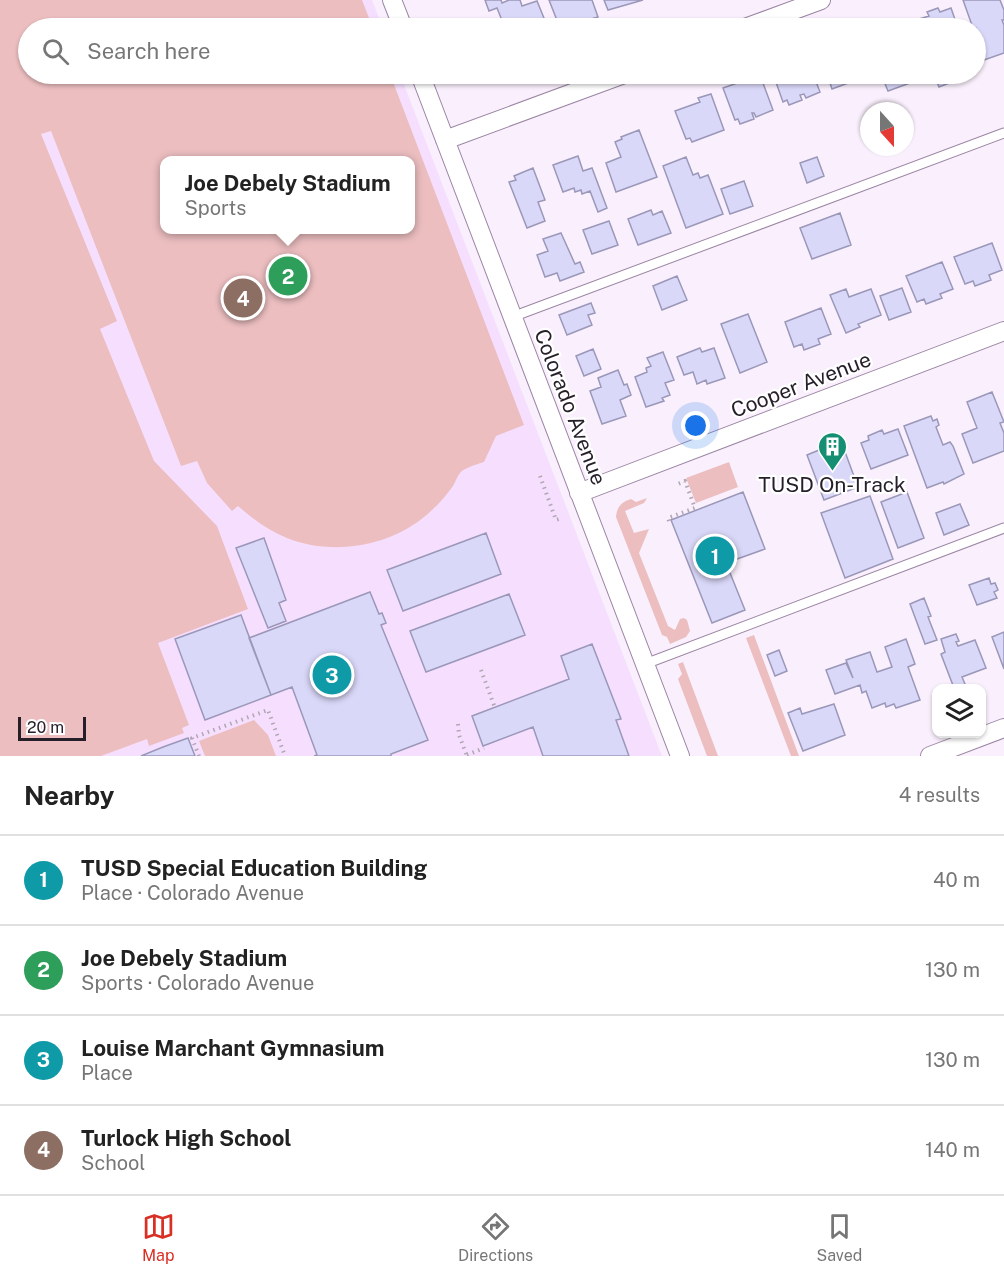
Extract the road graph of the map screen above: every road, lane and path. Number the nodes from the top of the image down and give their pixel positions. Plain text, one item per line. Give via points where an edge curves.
1 (392, 0) edge
2 (821, 0) edge
3 (399, 18) edge
4 (772, 18) edge
5 (424, 84) edge
6 (597, 84) edge
7 (1004, 133) edge
8 (445, 140) junction
9 (512, 317) junction
10 (1004, 331) edge
11 (540, 476) dead end
12 (678, 484) dead end
13 (579, 493) junction
14 (562, 518) dead end
15 (669, 521) dead end
16 (1004, 528) edge
17 (645, 664) junction
18 (481, 670) dead end
19 (495, 708) dead end
20 (458, 724) dead end
21 (1004, 728) edge
22 (484, 748) dead end
23 (199, 756) edge
24 (285, 756) edge
25 (467, 756) edge
26 (680, 756) edge
27 (930, 756) edge

1 - 3 street
2 - 4 street
5 - 8 street, Colorado Avenue
6 - 8 street
7 - 9 lane
8 - 9 street, Colorado Avenue
9 - 13 street, Colorado Avenue
10 - 13 street, Cooper Avenue
11 - 14 path via 556,520
12 - 15 path via 685,481 696,506 668,518
13 - 17 street, Colorado Avenue
16 - 17 lane
17 - 26 street, Colorado Avenue
18 - 19 path
20 - 25 path
21 - 27 street
22 - 25 path
23 - 24 path via 192,738 268,710

